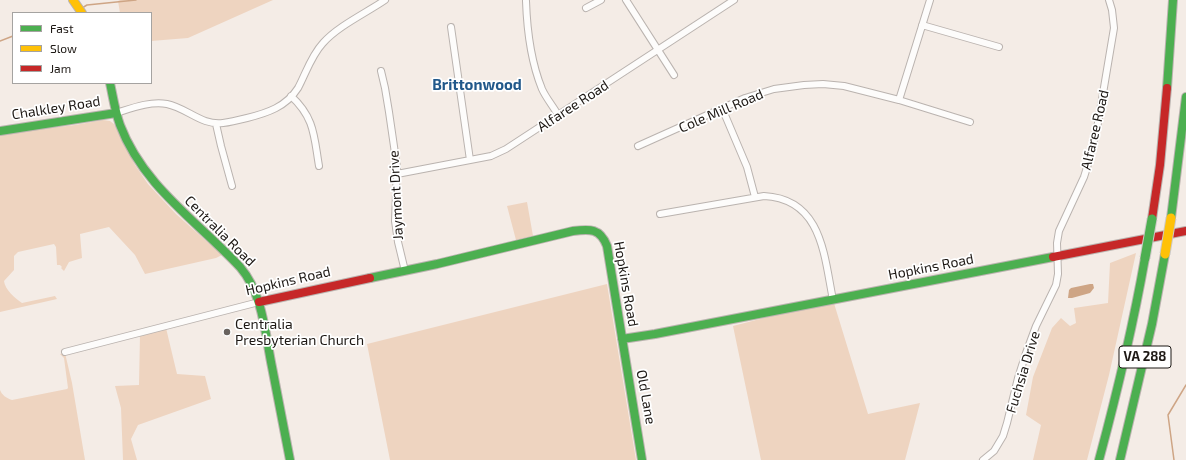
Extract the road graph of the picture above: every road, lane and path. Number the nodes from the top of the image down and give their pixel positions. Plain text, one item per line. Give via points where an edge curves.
1 (385, 0) edge
2 (601, 0) edge
3 (626, 0) edge
4 (734, 0) edge
5 (930, 0) edge
6 (1109, 0) edge
7 (1173, 0) edge
8 (526, 1) dead end
9 (586, 8) dead end
10 (922, 24) junction
11 (451, 27) dead end
12 (999, 47) dead end
13 (657, 50) junction
14 (381, 71) dead end
15 (674, 75) dead end
16 (110, 84) edge
17 (291, 96) junction
18 (1186, 97) edge
19 (899, 100) junction
20 (722, 108) junction
21 (116, 113) junction
22 (558, 115) junction
23 (970, 122) dead end
24 (216, 124) junction
25 (0, 131) edge
26 (638, 146) dead end
27 (470, 160) junction
28 (319, 166) dead end
29 (397, 174) junction
30 (232, 186) dead end
31 (755, 197) junction
32 (660, 214) dead end
33 (1186, 231) edge
34 (1058, 255) junction
35 (405, 271) junction
36 (833, 300) junction
37 (259, 302) junction
38 (622, 339) junction
39 (65, 352) dead end
40 (290, 460) edge
41 (642, 460) edge
42 (983, 460) edge
43 (1099, 460) edge
44 (1120, 460) edge

1 - 17 street via 324,42
2 - 9 street
3 - 13 street
4 - 13 street, Alfaree Road
5 - 10 street
6 - 34 street, Alfaree Road via 1114,28 1098,123 1085,175 1059,231
7 - 43 main road, VA 288, bridge via 1169,81 1152,219 1127,350
8 - 22 street via 527,25 535,68 546,96
10 - 12 street
10 - 19 street
11 - 27 street
13 - 15 street
13 - 22 street, Alfaree Road
14 - 29 street, Jaymont Drive via 390,112
16 - 21 main road, Centralia Road
17 - 24 street via 268,112
17 - 28 street via 303,108 311,122
18 - 44 main road, VA 288, bridge via 1165,254 1146,351
19 - 20 street, Cole Mill Road via 844,86 823,84 774,89
19 - 23 street, Cole Mill Road
20 - 26 street, Cole Mill Road
20 - 31 street via 747,167
21 - 24 street via 160,103 175,106 204,121
21 - 25 main road, Chalkley Road
21 - 37 main road, Centralia Road via 136,158 151,179 175,206 239,266 251,283
22 - 27 street, Alfaree Road via 506,150
24 - 30 street
27 - 29 street, Alfaree Road
29 - 35 street, Jaymont Drive via 395,221
31 - 32 street
31 - 36 street via 781,198 796,205 808,215 820,238
33 - 34 main road, Hopkins Road
34 - 36 main road, Hopkins Road
34 - 42 street, Fuchsia Drive via 1056,285 1026,353 1005,431 997,446
35 - 37 main road, Hopkins Road
35 - 38 main road, Hopkins Road via 573,231 592,230 601,235 606,242
36 - 38 main road, Hopkins Road
37 - 39 street, Hopkins Road
37 - 40 main road, Centralia Road
38 - 41 main road, Old Lane

